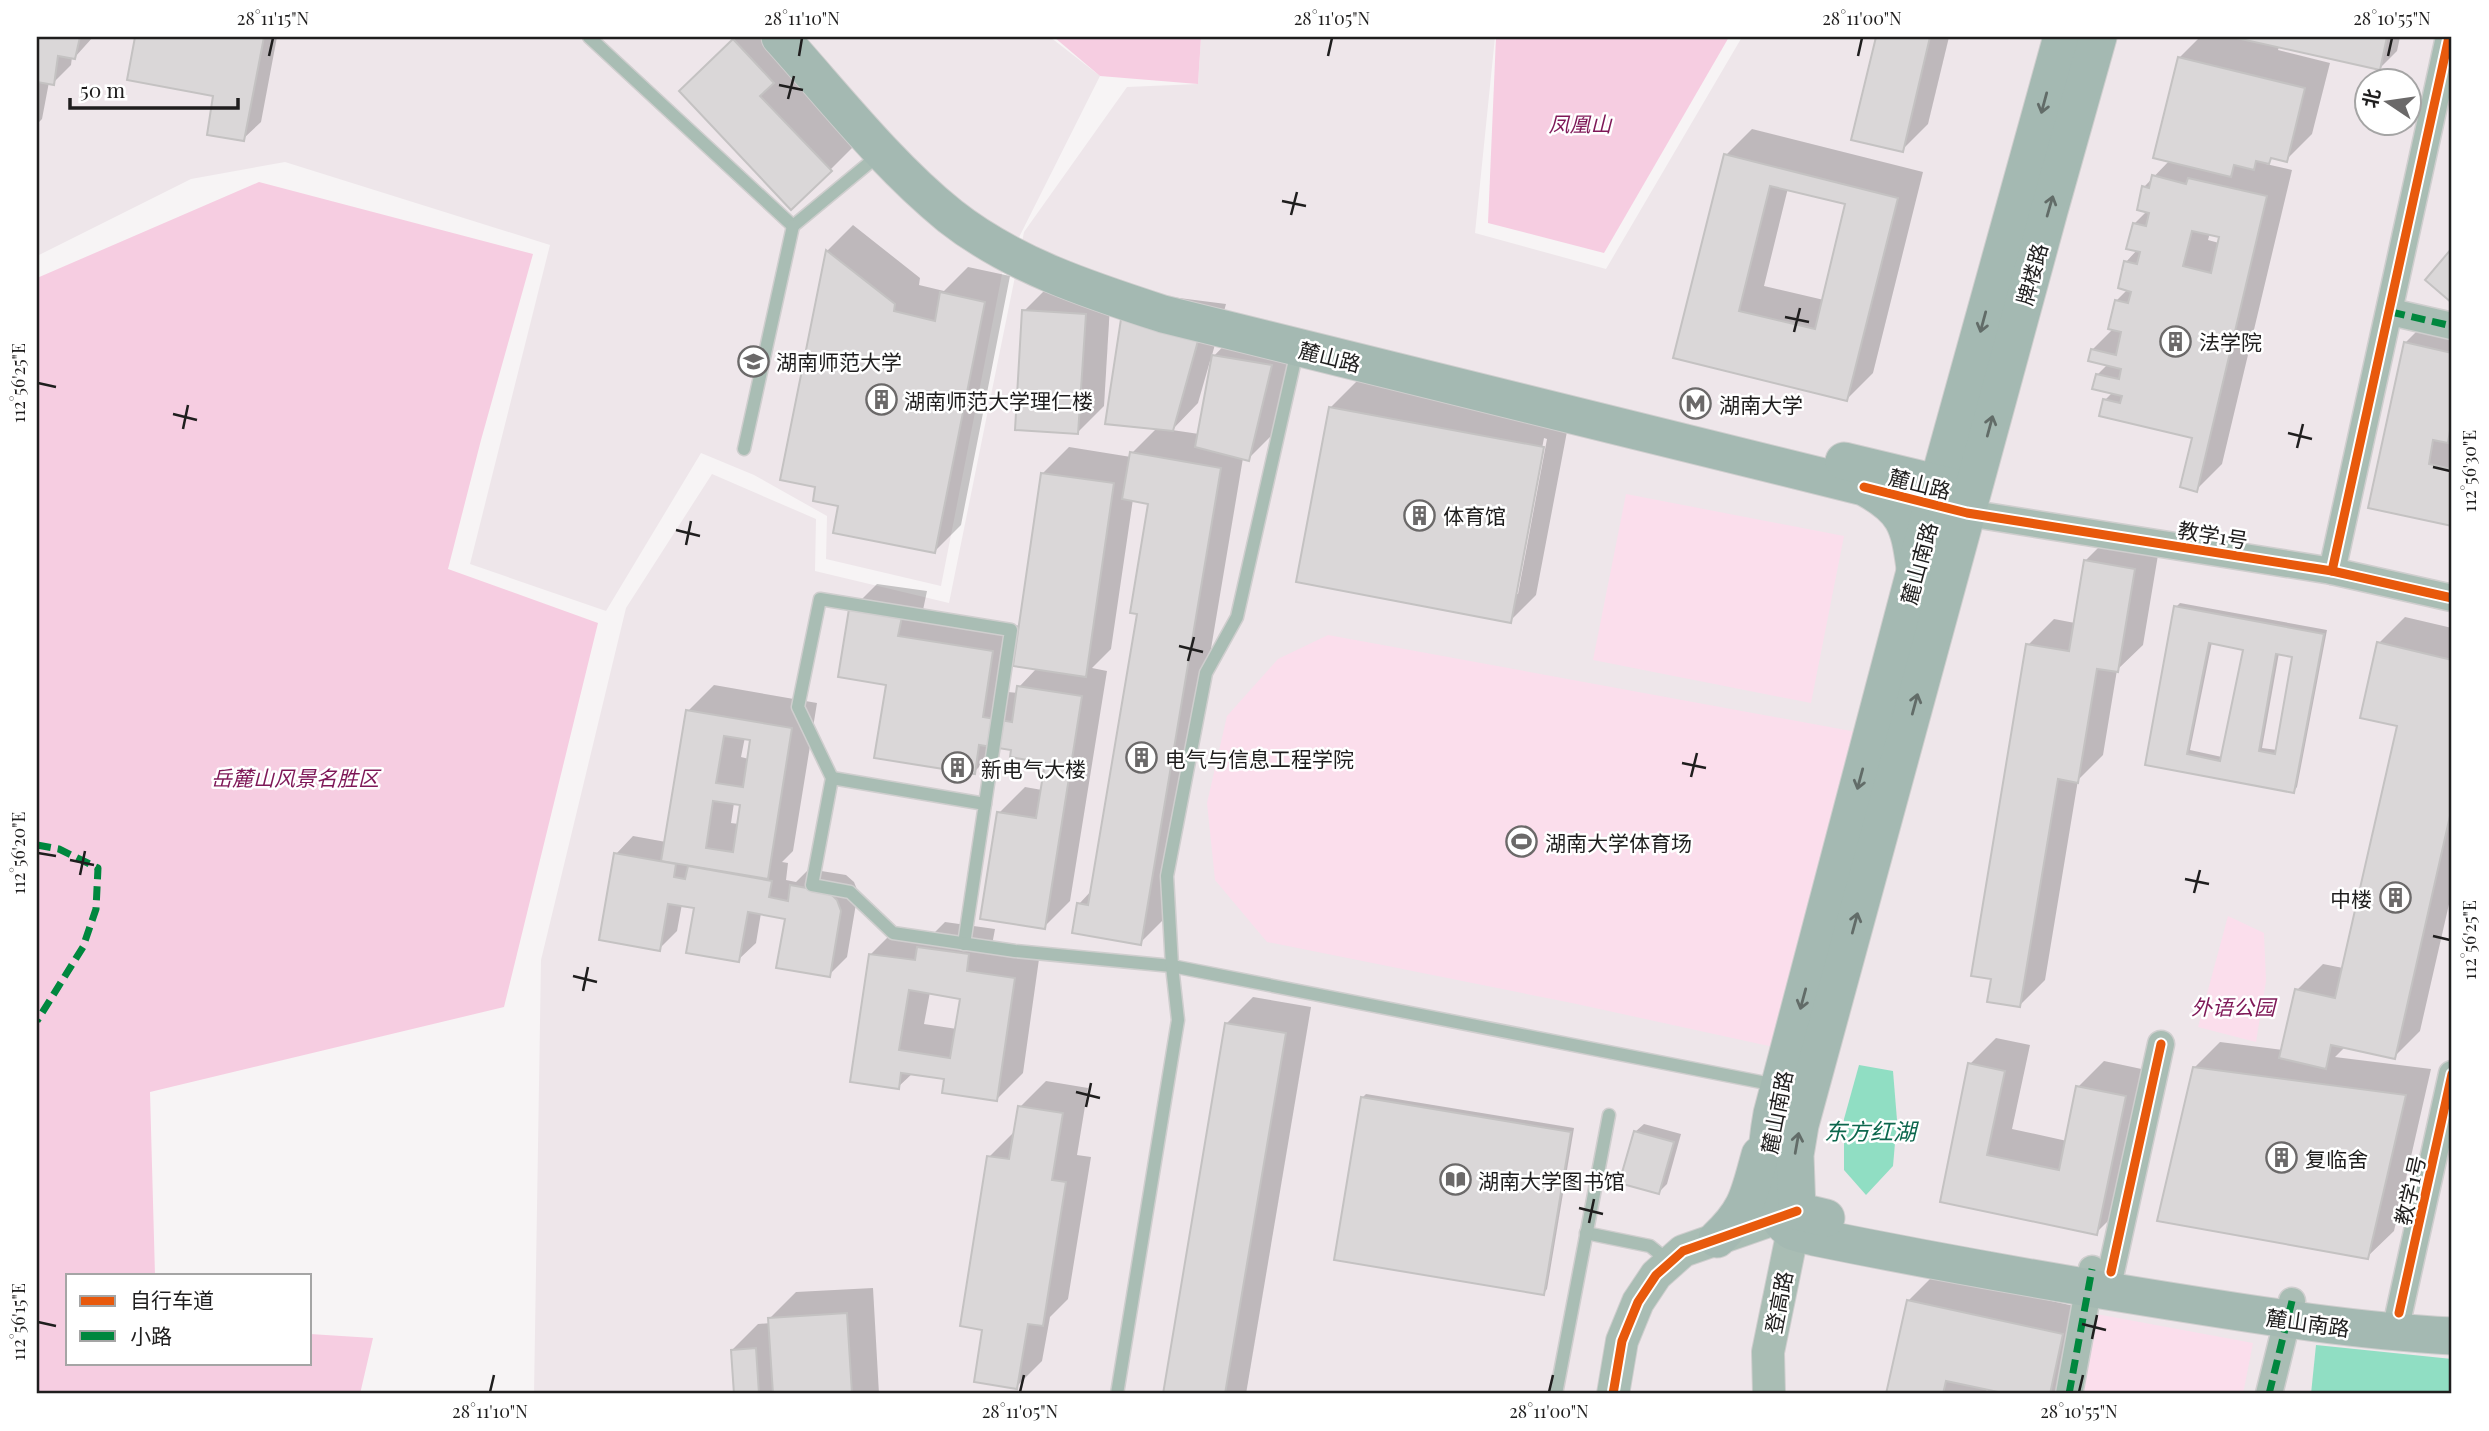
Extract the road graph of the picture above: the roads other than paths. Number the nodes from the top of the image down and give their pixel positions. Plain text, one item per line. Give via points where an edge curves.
1 (589, 37) edge
2 (780, 37) edge
3 (806, 37) edge
4 (2062, 37) edge
5 (2098, 37) edge
6 (2449, 37) edge
7 (884, 152) junction
8 (793, 226) junction
9 (2391, 312) junction
10 (2452, 326) edge
11 (1297, 348) junction
12 (1955, 423) junction
13 (744, 449) dead end
14 (1867, 477) junction
15 (1953, 498) junction
16 (1916, 571) junction
17 (2332, 571) junction
18 (2452, 598) edge
19 (832, 778) junction
20 (985, 804) junction
21 (964, 944) junction
22 (1172, 967) junction
23 (2161, 1044) dead end
24 (2452, 1074) edge
25 (1776, 1100) junction
26 (1609, 1115) dead end
27 (1790, 1220) junction
28 (1586, 1233) junction
29 (1717, 1239) junction
30 (1671, 1262) junction
31 (2097, 1276) junction
32 (2289, 1310) junction
33 (2399, 1313) junction
34 (2452, 1317) edge
35 (2452, 1336) edge
36 (1116, 1394) edge
37 (1556, 1394) edge
38 (1613, 1394) edge
39 (1769, 1394) edge
40 (2069, 1394) edge
41 (2269, 1394) edge

1 - 8 lane
2 - 7 main road, 麓山路
3 - 14 main road, 麓山路 via 921,166 949,191 1046,251 1167,295
4 -> 12 main road, 牌楼路
15 -> 5 main road, 牌楼路
6 - 9 street
7 - 8 lane
7 - 11 main road, 麓山路 via 952,217 1026,263 1163,314
8 - 13 lane
9 - 10 street
9 - 17 street
11 - 14 main road, 麓山路
11 - 22 lane via 1237,617 1206,673 1167,876
12 - 14 main road via 1945,440 1919,461
12 - 15 main road, 牌楼路
14 - 15 main road, 麓山路
14 - 16 main road via 1900,512
15 - 16 main road, 麓山南路
15 - 17 street, 教学1号
27 -> 15 main road, 麓山南路 via 1800,1125
16 -> 25 main road, 麓山南路
17 - 18 street, 教学1号
19 - 20 lane
19 - 20 lane via 798,707 820,599 1011,630
19 - 21 lane via 812,886 850,892 893,933
20 - 21 lane
21 - 22 lane
22 - 25 lane
22 - 36 lane via 1178,1020
23 - 31 street
24 - 33 street, 教学1号
25 - 27 main road, 麓山南路 via 1766,1166 1769,1191
25 - 29 main road via 1746,1202 1740,1216
26 - 28 lane
27 - 29 street
27 - 31 main road, 麓山南路 via 1847,1223
27 - 39 street, 登高路 via 1768,1352
28 - 30 lane via 1650,1246
28 - 37 lane
29 - 30 street via 1683,1251
30 - 38 street via 1638,1302 1622,1341
31 - 32 main road, 麓山南路
31 - 40 street
32 - 33 main road, 麓山南路
32 - 35 main road, 麓山南路 via 2336,1327
32 - 41 street
33 - 34 main road, 麓山南路

